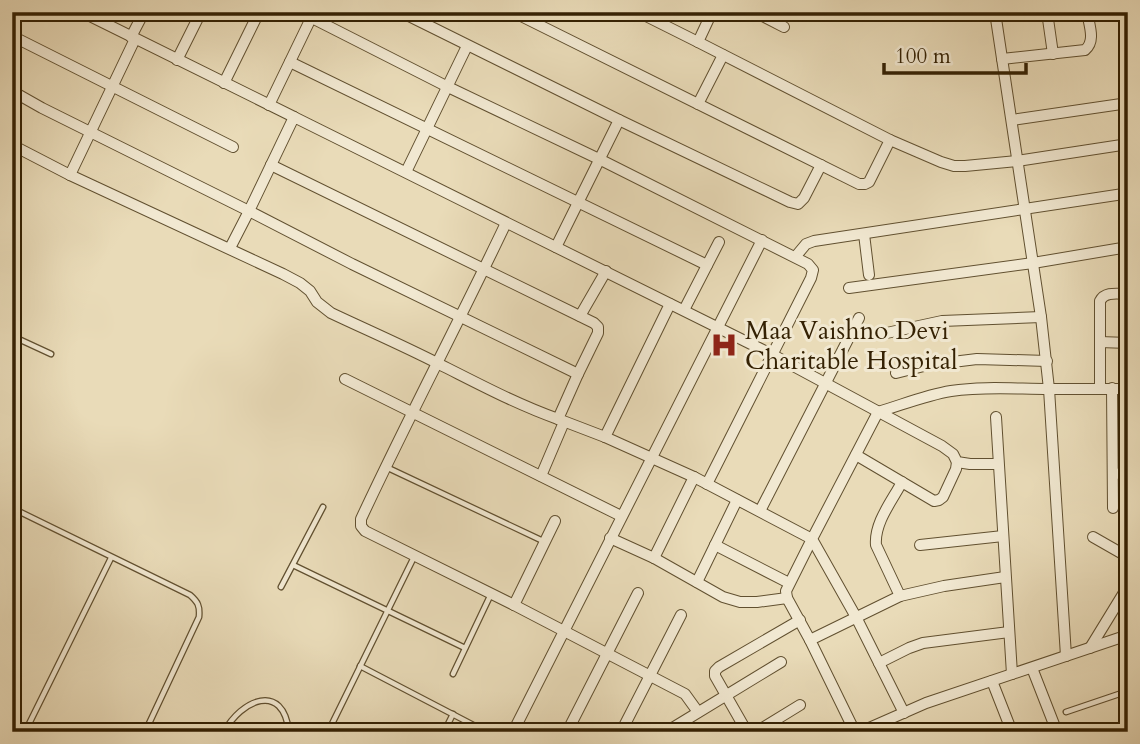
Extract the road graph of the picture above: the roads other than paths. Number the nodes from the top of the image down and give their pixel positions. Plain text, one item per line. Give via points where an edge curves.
1 (82, 12) edge
2 (144, 12) edge
3 (201, 12) edge
4 (259, 12) edge
5 (401, 12) edge
6 (513, 12) edge
7 (638, 12) edge
8 (712, 12) edge
9 (755, 12) edge
10 (995, 12) edge
11 (1047, 12) edge
12 (1087, 12) edge
13 (313, 15) edge
14 (653, 15) edge
15 (785, 27) dead end
16 (12, 36) edge
17 (133, 38) junction
18 (698, 42) junction
19 (467, 46) junction
20 (1053, 54) junction
21 (723, 55) junction
22 (1002, 59) junction
23 (177, 60) junction
24 (290, 62) junction
25 (224, 83) junction
26 (113, 87) junction
27 (448, 87) junction
28 (12, 91) edge
29 (1128, 103) edge
30 (698, 104) junction
31 (269, 105) junction
32 (294, 117) junction
33 (1012, 120) junction
34 (619, 121) junction
35 (427, 128) junction
36 (90, 132) junction
37 (890, 140) junction
38 (1128, 144) edge
39 (12, 145) edge
40 (233, 147) dead end
41 (601, 160) junction
42 (1017, 161) junction
43 (271, 165) junction
44 (821, 165) junction
45 (406, 172) junction
46 (70, 174) junction
47 (1123, 194) dead end
48 (579, 202) junction
49 (1025, 210) junction
50 (249, 211) junction
51 (506, 223) junction
52 (864, 234) junction
53 (762, 240) junction
54 (719, 242) dead end
55 (556, 247) junction
56 (1128, 247) edge
57 (230, 248) junction
58 (796, 256) junction
59 (1033, 263) junction
60 (707, 265) junction
61 (484, 270) junction
62 (606, 271) junction
63 (869, 275) dead end
64 (849, 288) dead end
65 (1128, 294) edge
66 (670, 304) junction
67 (684, 310) junction
68 (461, 316) junction
69 (580, 316) junction
70 (1041, 317) junction
71 (859, 318) dead end
72 (718, 328) junction
73 (882, 334) dead end
74 (12, 336) edge
75 (1100, 342) junction
76 (1128, 342) edge
77 (51, 354) dead end
78 (773, 355) junction
79 (1047, 361) junction
80 (438, 363) junction
81 (896, 373) dead end
82 (578, 374) junction
83 (345, 379) dead end
84 (825, 382) junction
85 (1100, 388) junction
86 (1112, 388) junction
87 (1128, 389) edge
88 (1049, 390) junction
89 (878, 412) junction
90 (413, 413) junction
91 (996, 417) dead end
92 (561, 420) junction
93 (605, 437) junction
94 (856, 455) junction
95 (652, 458) junction
96 (957, 462) junction
97 (998, 464) junction
98 (385, 467) junction
99 (1128, 473) edge
100 (1112, 474) junction
101 (541, 477) junction
102 (694, 478) junction
103 (902, 482) junction
104 (707, 484) junction
105 (737, 500) junction
106 (323, 507) dead end
107 (12, 508) edge
108 (1113, 508) dead end
109 (760, 511) junction
110 (621, 516) junction
111 (555, 521) dead end
112 (1003, 536) junction
113 (1093, 537) dead end
114 (610, 538) junction
115 (812, 539) junction
116 (544, 542) junction
117 (715, 545) junction
118 (920, 545) dead end
119 (415, 556) junction
120 (1128, 557) edge
121 (111, 558) junction
122 (654, 558) junction
123 (293, 565) junction
124 (1005, 577) junction
125 (697, 583) junction
126 (789, 583) junction
127 (1128, 586) edge
128 (281, 587) dead end
129 (491, 593) junction
130 (638, 593) dead end
131 (900, 596) junction
132 (788, 598) junction
133 (514, 605) junction
134 (388, 610) junction
135 (681, 615) dead end
136 (856, 618) junction
137 (800, 620) junction
138 (564, 630) junction
139 (1009, 632) junction
140 (1128, 635) edge
141 (810, 640) junction
142 (465, 648) junction
143 (1090, 648) junction
144 (608, 653) junction
145 (1066, 656) junction
146 (781, 662) dead end
147 (879, 663) junction
148 (360, 666) junction
149 (1032, 667) junction
150 (453, 674) dead end
151 (1012, 674) junction
152 (650, 676) junction
153 (992, 681) junction
154 (1128, 691) edge
155 (726, 695) junction
156 (800, 705) dead end
157 (698, 712) junction
158 (1066, 712) dead end
159 (904, 713) junction
160 (453, 714) junction
161 (481, 729) dead end
162 (25, 732) edge
163 (145, 732) edge
164 (224, 732) edge
165 (289, 732) edge
166 (328, 732) edge
167 (444, 732) edge
168 (513, 732) edge
169 (567, 732) edge
170 (621, 732) edge
171 (666, 732) edge
172 (747, 732) edge
173 (756, 732) edge
174 (857, 732) edge
175 (1012, 732) edge
176 (1057, 732) edge

1 - 17 street
2 - 17 street
3 - 23 street
4 - 25 street
5 - 19 street
6 - 30 street
7 - 14 street
8 - 18 street
9 - 15 street
10 - 22 street
11 - 20 street
12 - 20 street via 1090,46
13 - 24 street
13 - 27 street
14 - 18 street
16 - 26 street
17 - 23 street
17 - 26 street
18 - 21 street
19 - 27 street
19 - 34 street
20 - 22 street
21 - 30 street
21 - 37 street
22 - 33 street
23 - 25 street
24 - 31 street
24 - 35 street
25 - 31 street
26 - 36 street
26 - 40 street
27 - 35 street
27 - 41 street
28 - 36 street
29 - 33 street
30 - 44 street
31 - 32 street
32 - 43 street
32 - 45 street
33 - 42 street
34 - 41 street
34 - 44 street via 798,204
35 - 45 street
35 - 48 street
36 - 46 street
36 - 50 street
37 - 42 street via 954,166
37 - 44 street via 865,184
38 - 42 street
39 - 46 street
41 - 48 street
41 - 53 street
42 - 49 street
43 - 50 street
43 - 61 street
45 - 51 street
46 - 57 street
47 - 49 street
48 - 55 street
48 - 60 street
49 - 52 street
49 - 59 street
50 - 57 street
50 - 68 street
51 - 55 street
51 - 61 street
52 - 58 street via 806,244
52 - 63 street
53 - 58 street
53 - 72 street
54 - 60 street
55 - 62 street
56 - 59 street
57 - 80 street via 300,283 331,313
58 - 78 street via 813,270
59 - 64 street
59 - 70 street
60 - 67 street
61 - 68 street
61 - 69 street
62 - 66 street
62 - 69 street
65 - 75 street via 1102,297
66 - 67 street
66 - 93 street
67 - 72 street
68 - 80 street
68 - 82 street
69 - 82 street via 594,323 598,333
70 - 73 street via 942,321
70 - 79 street
71 - 84 street
72 - 78 street
72 - 95 street
74 - 77 lane
75 - 76 street
75 - 85 street
78 - 84 street
78 - 104 street
79 - 81 street via 964,360
79 - 88 street
80 - 90 street
80 - 92 street
82 - 92 street
83 - 90 street
84 - 89 street
84 - 109 street
85 - 86 street
85 - 88 street
86 - 87 street
86 - 100 street
88 - 89 street via 951,391
88 - 145 street
89 - 94 street
89 - 96 street via 942,446
90 - 98 street
90 - 101 street
91 - 97 street
92 - 93 street
92 - 101 street
93 - 95 street
94 - 103 street
94 - 115 street
95 - 102 street
95 - 110 street
96 - 97 street
96 - 103 street via 939,500
97 - 112 street
98 - 116 lane
98 - 119 street via 361,526
99 - 100 street
100 - 108 street
101 - 110 street
102 - 104 street
102 - 122 street
103 - 131 street via 875,536
104 - 105 street
105 - 109 street
105 - 117 street
106 - 123 lane
107 - 121 lane
109 - 115 street
110 - 114 street
111 - 116 street
112 - 118 street
112 - 124 street
113 - 120 street
114 - 122 street
114 - 138 street
115 - 126 street
115 - 136 street
116 - 133 street
117 - 125 street
117 - 126 street
119 - 129 street
119 - 134 lane
121 - 162 lane
121 - 163 lane via 190,595 200,608
122 - 125 street
123 - 128 lane
123 - 134 lane
124 - 131 street
124 - 139 street
125 - 132 street via 740,602
126 - 132 street
127 - 143 street
129 - 133 street
129 - 142 lane
130 - 144 street
131 - 136 street
132 - 137 street
133 - 138 street
134 - 142 lane
134 - 148 lane
135 - 152 street
136 - 141 street
136 - 147 street
137 - 141 street
137 - 155 street via 715,671
138 - 144 street
138 - 168 street
139 - 147 street via 923,643
139 - 151 street
140 - 143 street
141 - 174 street
142 - 150 lane
143 - 145 street
144 - 152 street
144 - 169 street
145 - 149 street
146 - 155 street
147 - 159 street
148 - 160 lane
148 - 166 lane
149 - 151 street
149 - 176 street
151 - 153 street
152 - 157 street via 685,694
152 - 170 street
153 - 159 street
153 - 175 street
154 - 158 lane
155 - 157 street
155 - 172 street
156 - 173 street
157 - 171 street
159 - 174 street
160 - 161 lane
160 - 167 lane
164 - 165 lane via 244,708 265,700 284,710

